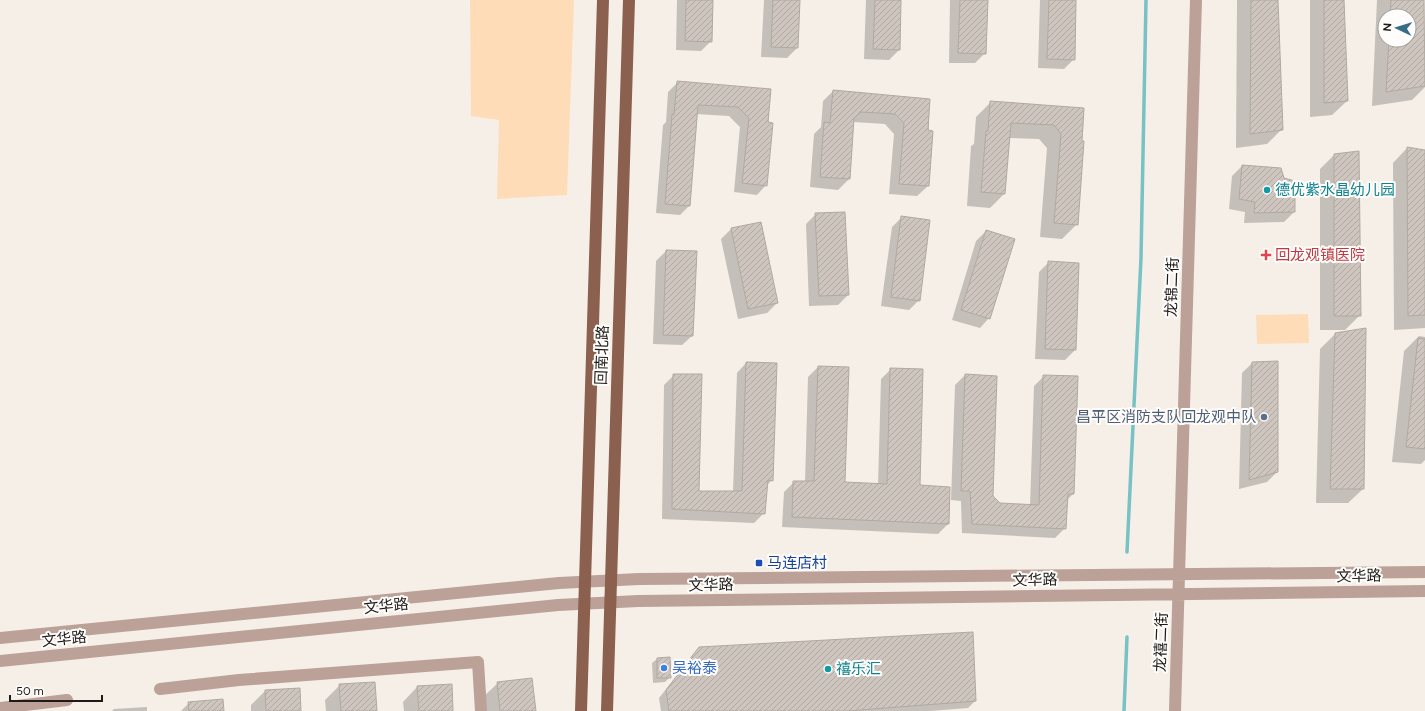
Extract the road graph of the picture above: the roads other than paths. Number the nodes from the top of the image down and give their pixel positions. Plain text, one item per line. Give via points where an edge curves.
1 (603, 0) edge
2 (630, 0) edge
3 (1196, 0) edge
4 (1425, 572) edge
5 (1179, 574) junction
6 (611, 580) junction
7 (585, 582) junction
8 (1425, 591) edge
9 (1178, 595) junction
10 (610, 603) junction
11 (584, 604) junction
12 (0, 638) edge
13 (0, 661) edge
14 (160, 689) dead end
15 (68, 700) dead end
16 (0, 708) edge
17 (481, 711) edge
18 (581, 711) edge
19 (607, 711) edge
20 (1174, 711) edge

1 - 7 main road, 回南北路
2 - 6 main road, 回南北路
3 - 5 street, 龙锦二街
4 - 5 street, 文华路
5 - 6 street, 文华路
5 - 9 street, 龙禧二街
6 - 7 street, 文华路
6 - 10 main road, 回南北路
7 - 11 main road, 回南北路
7 - 12 street, 文华路
8 - 9 street, 文华路
9 - 10 street, 文华路
9 - 20 street, 龙禧二街
10 - 11 street, 文华路
10 - 19 main road, 回南北路
11 - 13 street, 文华路
11 - 18 main road, 回南北路
14 - 17 street via 239,680 478,662
15 - 16 street

